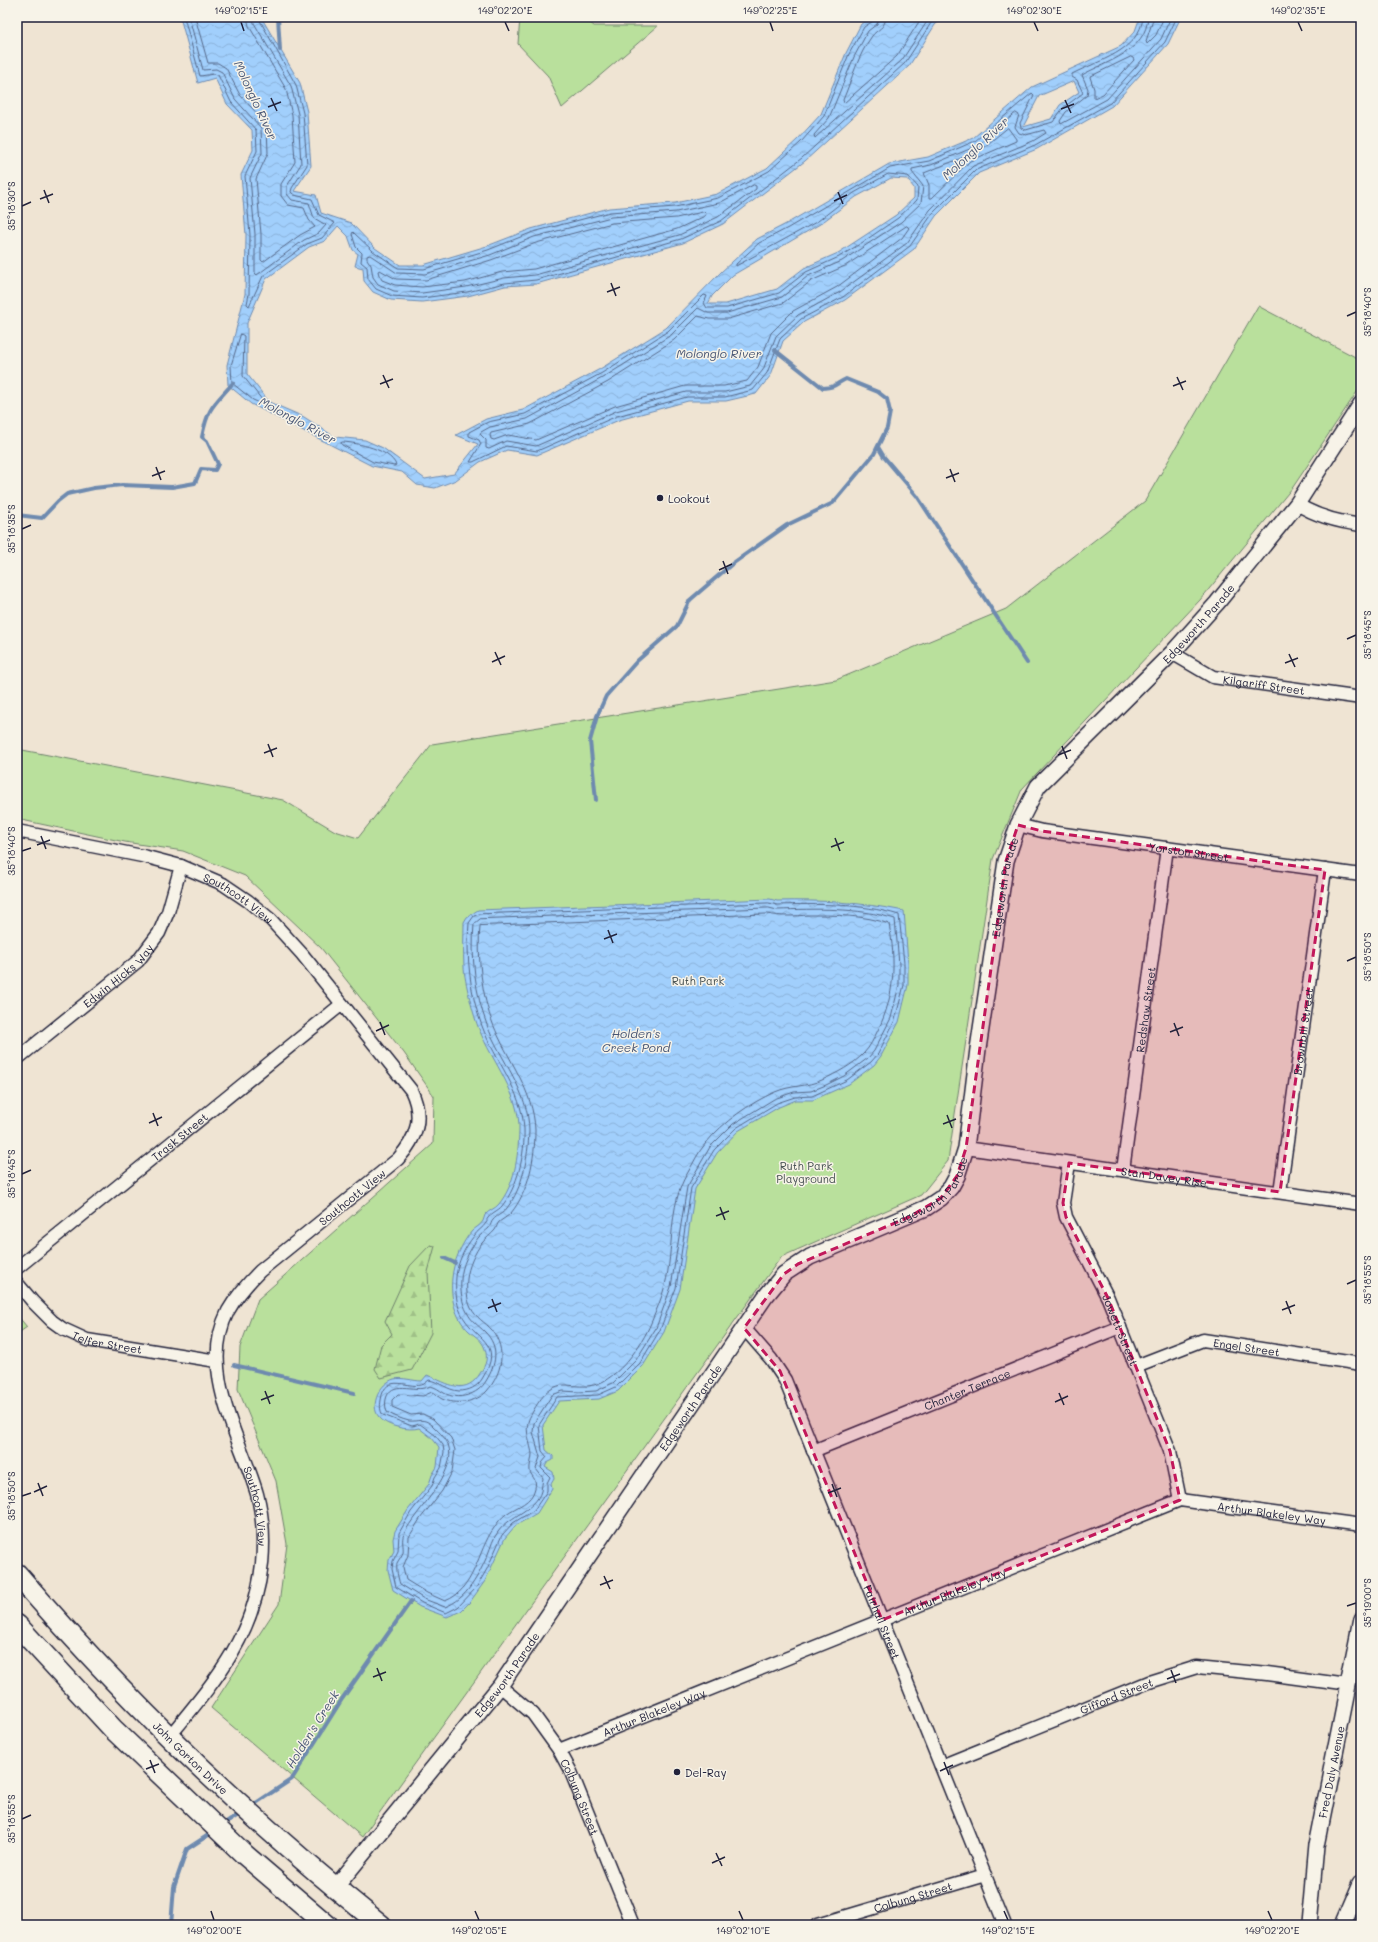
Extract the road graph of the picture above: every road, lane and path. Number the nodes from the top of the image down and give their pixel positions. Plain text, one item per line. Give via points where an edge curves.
1 (1361, 404) edge
2 (1297, 504) junction
3 (1361, 525) edge
4 (1172, 653) junction
5 (1361, 698) edge
6 (1018, 825) junction
7 (17, 831) edge
8 (1167, 848) junction
9 (181, 866) junction
10 (1325, 870) junction
11 (1361, 875) edge
12 (342, 1004) junction
13 (17, 1059) edge
14 (966, 1148) junction
15 (1069, 1163) junction
16 (1123, 1170) junction
17 (1280, 1192) junction
18 (1361, 1204) edge
19 (17, 1268) edge
20 (17, 1283) edge
21 (1120, 1327) junction
22 (744, 1328) junction
23 (217, 1361) junction
24 (1361, 1364) edge
25 (1136, 1366) junction
26 (813, 1451) junction
27 (1180, 1500) junction
28 (1361, 1525) edge
29 (17, 1574) edge
30 (882, 1620) junction
31 (1361, 1620) edge
32 (17, 1625) edge
33 (1348, 1685) junction
34 (500, 1686) junction
35 (169, 1737) junction
36 (559, 1750) junction
37 (941, 1766) junction
38 (985, 1875) junction
39 (1361, 1882) edge
40 (335, 1888) junction
41 (318, 1922) edge
42 (381, 1925) edge
43 (633, 1925) edge
44 (817, 1925) edge
45 (1005, 1925) edge
46 (1309, 1925) edge
47 (1343, 1925) edge

1 - 2 street, Edgeworth Parade
2 - 3 street via 1310,512
2 - 4 street, Edgeworth Parade via 1217,603
4 - 5 street, Kilgariff Street via 1214,677
4 - 6 street, Edgeworth Parade via 1038,786
6 - 8 street, Yorston Street via 1042,831
6 - 14 street, Edgeworth Parade via 1005,868
7 - 9 street, Southcott View
8 - 10 street, Yorston Street
8 - 16 street, Redshaw Street
9 - 12 street, Southcott View via 223,884 271,920
9 - 13 street, Edwin Hicks Way via 159,933 138,961
10 - 11 street, Yorston Street
10 - 17 street, Brownbill Street
12 - 19 street, Trask Street
12 - 23 street, Southcott View via 411,1090 418,1114 416,1131 409,1147 398,1159 260,1271 242,1289 228,1311
14 - 15 street, Stan Davey Rise
14 - 22 street, Edgeworth Parade via 957,1176 941,1198 909,1217 798,1264 784,1274
15 - 16 street, Stan Davey Rise
15 - 21 street, Jowett Street via 1063,1203 1066,1218 1108,1298
16 - 17 street, Stan Davey Rise
17 - 18 street, Stan Davey Rise
20 - 23 street, Telfer Street via 52,1321 87,1340
21 - 25 street, Jowett Street
21 - 26 street, Chanter Terrace
22 - 26 street, Fairhall Street via 780,1371
22 - 34 street, Edgeworth Parade
23 - 35 street, Southcott View via 221,1392 257,1496 262,1528 262,1563 254,1603 237,1647 218,1676
24 - 25 street, Engel Street via 1203,1340
25 - 27 street, Jowett Street via 1170,1451
26 - 30 street, Fairhall Street
27 - 28 street, Arthur Blakeley Way
27 - 30 street, Arthur Blakeley Way
29 - 35 main road, John Gorton Drive via 111,1678
30 - 36 street, Arthur Blakeley Way
30 - 37 street, Fairhall Street
31 - 33 street, Fred Daly Avenue
32 - 41 main road via 113,1729
33 - 37 street, Gifford Street via 1197,1667 1149,1682
33 - 46 street, Fred Daly Avenue via 1316,1846
34 - 36 street, Colbung Street via 533,1714
34 - 40 street, Edgeworth Parade
35 - 40 main road, John Gorton Drive
36 - 43 street, Colbung Street via 571,1772
37 - 38 street, Fairhall Street
38 - 44 street, Colbung Street
38 - 45 street, Fairhall Street
39 - 47 street
40 - 42 main road, John Gorton Drive

